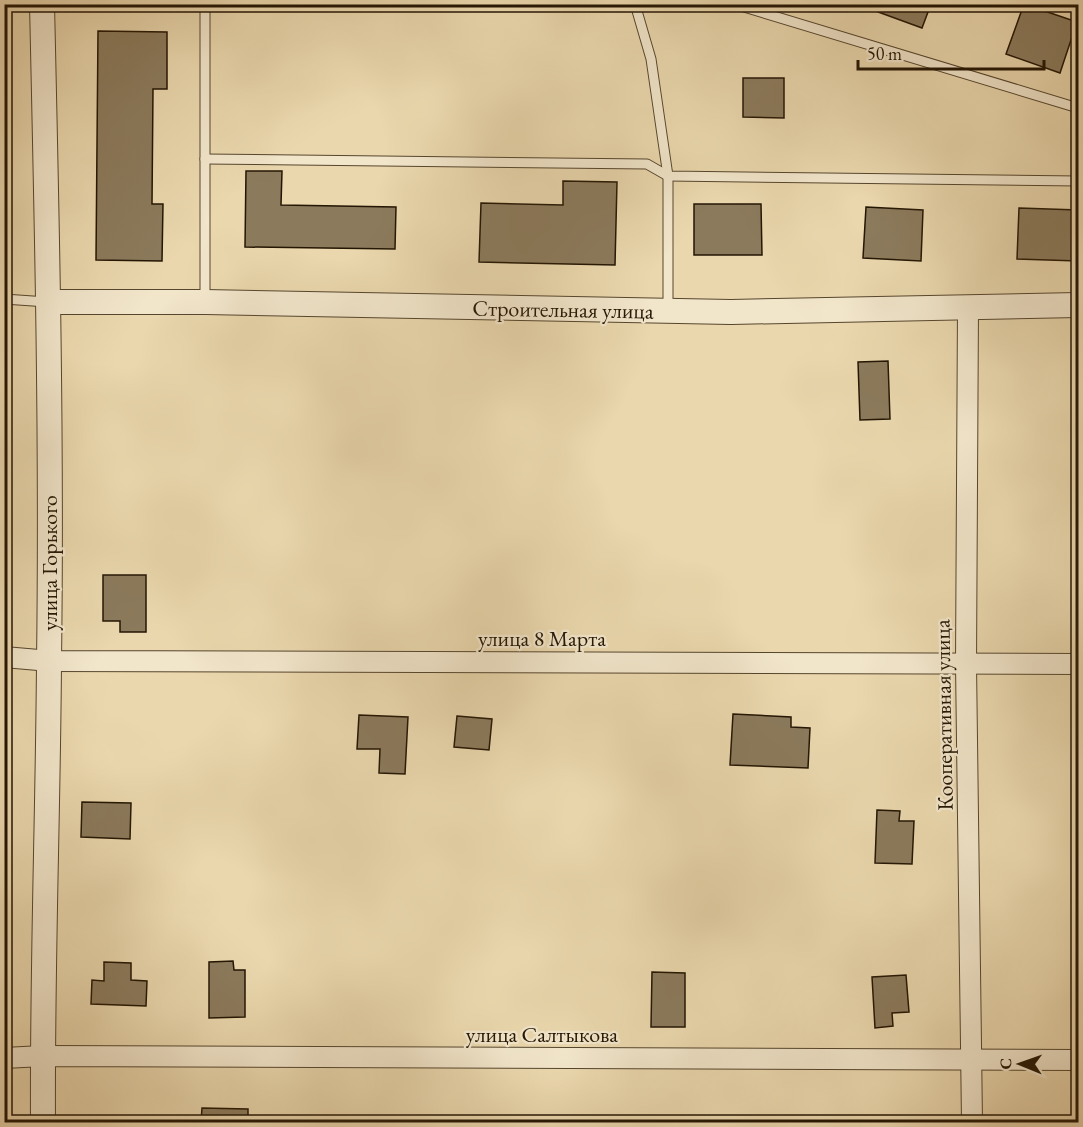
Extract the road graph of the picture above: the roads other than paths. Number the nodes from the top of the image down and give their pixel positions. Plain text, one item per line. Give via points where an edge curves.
1 (42, 4) edge
2 (205, 4) edge
3 (635, 4) edge
4 (734, 4) edge
5 (1078, 108) edge
6 (205, 159) junction
7 (668, 176) junction
8 (1078, 181) edge
9 (4, 299) edge
10 (48, 302) junction
11 (205, 302) junction
12 (1078, 305) edge
13 (968, 307) junction
14 (668, 311) junction
15 (4, 657) edge
16 (50, 661) junction
17 (966, 664) junction
18 (1078, 664) edge
19 (43, 1056) junction
20 (4, 1058) edge
21 (972, 1060) junction
22 (1078, 1060) edge
23 (43, 1122) edge
24 (972, 1122) edge

1 - 10 street, улица Горького
2 - 6 lane
3 - 7 lane via 651,59
4 - 5 lane
6 - 7 lane via 646,164
6 - 11 lane
7 - 8 lane
7 - 14 lane
9 - 10 lane
10 - 11 street, Строительная улица
10 - 16 street, улица Горького
11 - 14 street, Строительная улица
12 - 13 street, Строительная улица
13 - 14 street, Строительная улица
13 - 17 street, Кооперативная улица
15 - 16 street, улица 8 Марта
16 - 17 street, улица 8 Марта
16 - 19 street, улица Горького
17 - 18 street, улица 8 Марта
17 - 21 street, Кооперативная улица
19 - 20 street, улица Салтыкова
19 - 21 street, улица Салтыкова
19 - 23 street, улица Горького
21 - 22 street, улица Салтыкова
21 - 24 street, Кооперативная улица

